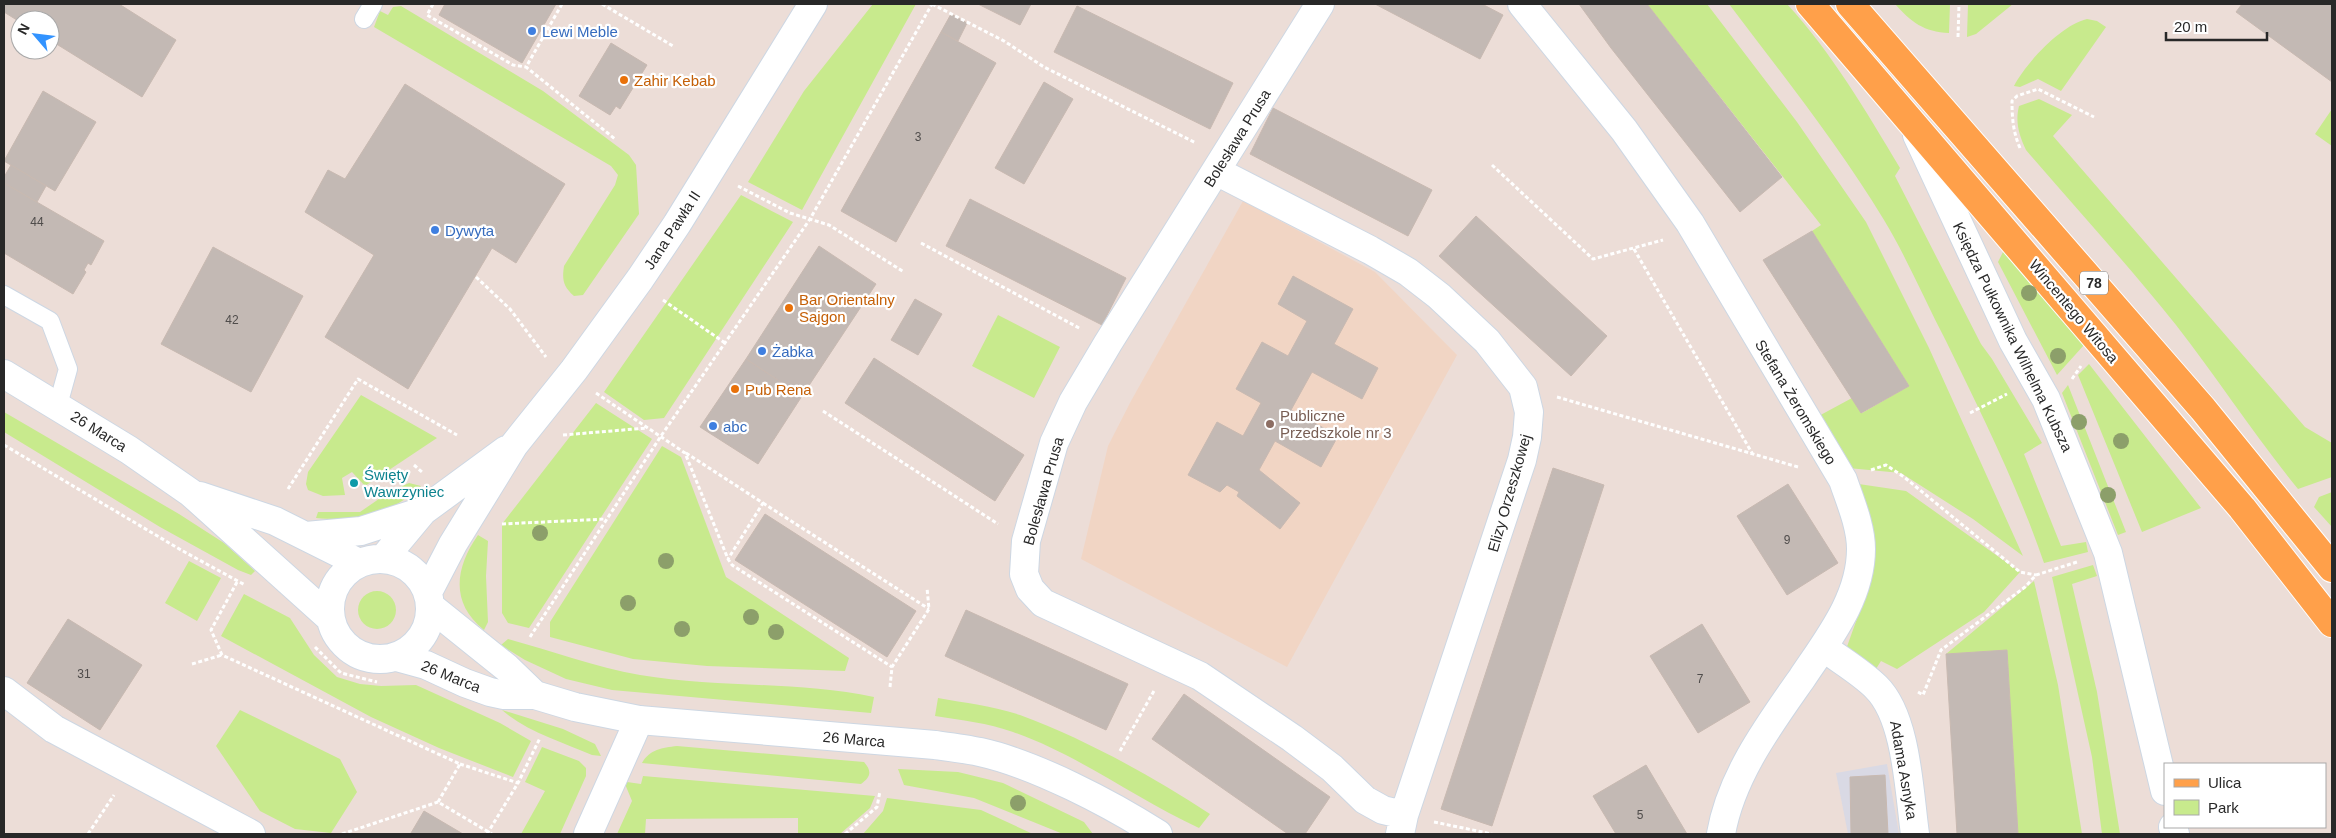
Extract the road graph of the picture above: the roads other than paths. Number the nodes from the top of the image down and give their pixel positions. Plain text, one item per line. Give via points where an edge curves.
1 (813, 4) edge
2 (1320, 4) edge
3 (1522, 4) edge
4 (1810, 4) edge
5 (1850, 4) edge
6 (1910, 120) junction
7 (1220, 165) junction
8 (4, 295) edge
9 (4, 374) edge
10 (58, 405) junction
11 (514, 445) junction
12 (191, 494) junction
13 (423, 511) junction
14 (306, 536) junction
15 (371, 561) junction
16 (2332, 568) edge
17 (429, 600) junction
18 (330, 618) junction
19 (2332, 623) edge
20 (1823, 647) junction
21 (391, 669) junction
22 (4, 691) edge
23 (535, 695) junction
24 (639, 720) junction
25 (2164, 787) edge
26 (1402, 825) edge
27 (251, 834) edge
28 (588, 834) edge
29 (1158, 834) edge
30 (1720, 834) edge
31 (1915, 834) edge

1 - 11 street, Jana Pawła II via 640,279
2 - 7 street, Bolesława Prusa
3 - 20 street, Stefana Żeromskiego via 1624,130 1690,223 1843,480 1861,548 1856,583 1841,619
4 - 6 main road, Wincentego Witosa / 78
5 - 16 main road, 78 via 2203,409
6 - 19 main road, Wincentego Witosa / 78 via 2242,508
6 - 25 street, Księdza Pułkownika Wilhelma Kubsza via 2013,341 2046,399 2108,553
7 - 26 street, Elizy Orzeszkowej via 1408,272 1487,341 1523,387 1529,412 1528,437 1522,460
7 - 26 street, Bolesława Prusa via 1073,402 1054,444 1026,541 1024,574 1030,588 1043,602 1200,676 1292,738 1332,768 1365,800
8 - 10 lane via 50,321 68,369
9 - 10 street, 26 Marca
10 - 12 street, 26 Marca
11 - 13 street, Jana Pawła II
11 - 17 street, Jana Pawła II via 453,544
12 - 14 street, 26 Marca via 275,521
12 - 18 street, 26 Marca
13 - 14 street via 362,532
13 - 15 street, Jana Pawła II
14 - 15 street, 26 Marca via 339,555
15 - 17 street via 395,561 410,568 422,581
15 - 18 street via 349,569 338,580 332,593
17 - 21 street via 426,630 418,643
17 - 23 street, 26 Marca
18 - 21 street via 344,645 354,653 379,660
20 - 30 street, Stefana Żeromskiego via 1740,772
20 - 31 street, Adama Asnyka via 1876,687 1893,709 1902,740
21 - 23 street, 26 Marca via 426,665 490,692
22 - 27 street via 54,729
23 - 24 street, 26 Marca
24 - 28 street
24 - 29 street, 26 Marca via 935,745 981,752 1050,778

